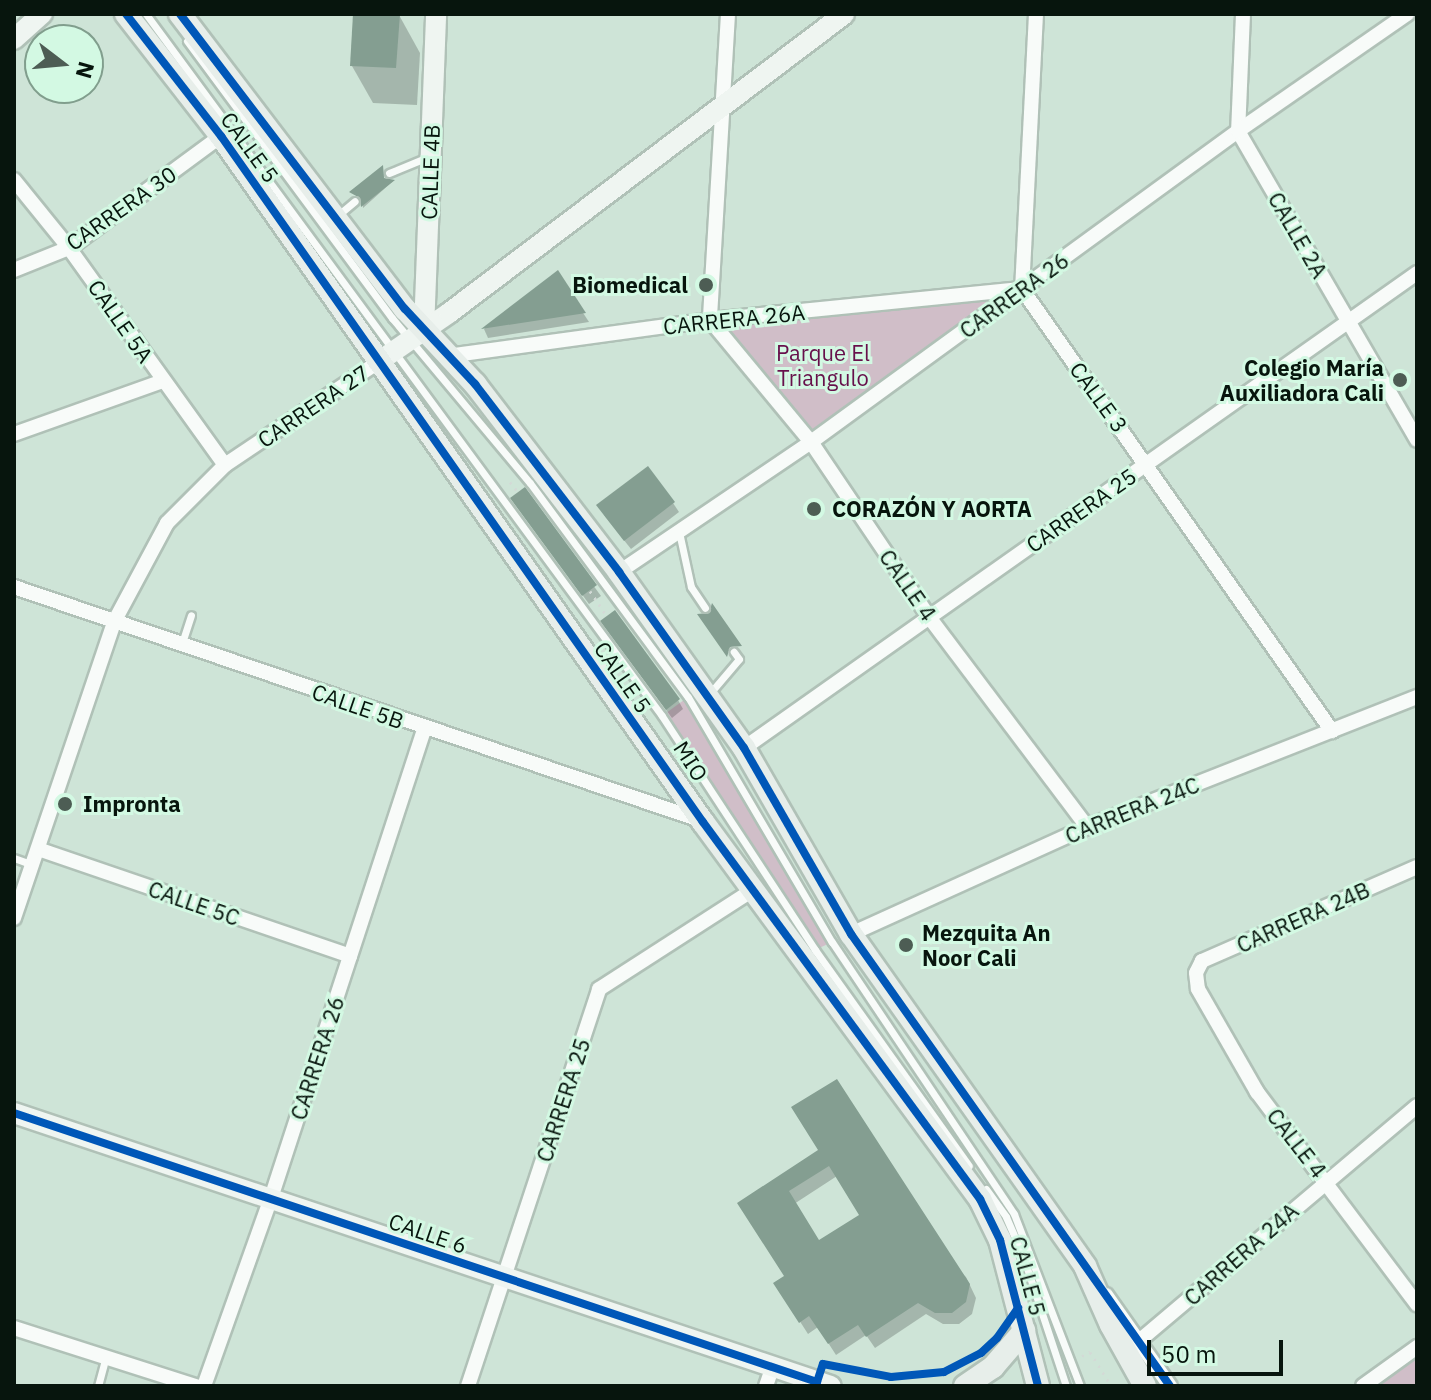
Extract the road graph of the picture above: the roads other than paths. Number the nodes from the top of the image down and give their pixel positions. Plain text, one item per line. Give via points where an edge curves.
1 (42, 14) edge
2 (126, 14) edge
3 (146, 14) edge
4 (167, 14) edge
5 (436, 14) edge
6 (728, 14) edge
7 (844, 14) edge
8 (1036, 14) edge
9 (1243, 14) edge
10 (1407, 14) edge
11 (178, 20) edge
12 (184, 37) dead end
13 (14, 39) edge
14 (723, 104) junction
15 (1238, 131) junction
16 (221, 136) junction
17 (430, 156) junction
18 (389, 173) dead end
19 (14, 180) edge
20 (355, 201) dead end
21 (335, 218) junction
22 (69, 248) junction
23 (14, 270) edge
24 (1417, 273) edge
25 (1022, 289) junction
26 (710, 320) junction
27 (1349, 321) junction
28 (401, 346) junction
29 (447, 356) junction
30 (163, 381) junction
31 (14, 434) edge
32 (1417, 440) edge
33 (811, 442) junction
34 (1147, 464) junction
35 (225, 465) junction
36 (679, 532) junction
37 (619, 572) junction
38 (14, 587) edge
39 (705, 608) dead end
40 (191, 615) dead end
41 (929, 617) junction
42 (114, 622) junction
43 (181, 645) junction
44 (734, 652) dead end
45 (707, 696) junction
46 (1417, 697) edge
47 (424, 729) junction
48 (1332, 731) junction
49 (744, 748) junction
50 (703, 822) junction
51 (1087, 827) junction
52 (38, 849) junction
53 (14, 858) edge
54 (33, 865) junction
55 (1417, 867) edge
56 (754, 889) junction
57 (14, 918) edge
58 (851, 934) junction
59 (350, 956) junction
60 (1196, 973) joint
61 (1417, 1106) edge
62 (14, 1113) edge
63 (1327, 1181) junction
64 (271, 1198) junction
65 (1085, 1266) junction
66 (504, 1278) junction
67 (1417, 1304) edge
68 (14, 1328) edge
69 (1024, 1331) junction
70 (1139, 1341) junction
71 (1417, 1347) edge
72 (105, 1359) junction
73 (769, 1377) edge
74 (98, 1386) edge
75 (196, 1386) edge
76 (204, 1386) edge
77 (468, 1386) edge
78 (831, 1386) edge
79 (965, 1386) edge
80 (1038, 1386) edge
81 (1066, 1386) edge
82 (1080, 1386) edge
83 (1145, 1386) edge
84 (1170, 1386) edge
85 (1363, 1386) edge

1 - 13 street
2 - 16 main road, CALLE 5
3 - 28 lane, MIO
4 - 11 lane
5 - 17 street, CALLE 4B
6 - 14 street
7 - 14 street, CARRERA 27
8 - 25 street
9 - 15 street
10 - 15 street, CARRERA 26
11 - 21 main road, CALLE 5
12 - 28 lane, MIO
14 - 26 street
14 - 28 street, CARRERA 27
15 - 25 street, CARRERA 26
15 - 27 street, CALLE 2A
16 - 22 street, CARRERA 30
16 - 28 main road, CALLE 5
17 - 18 lane
17 - 28 street, CALLE 4B
19 - 22 street, CALLE 5A
20 - 21 lane
21 - 28 main road, CALLE 5
22 - 23 street, CARRERA 30
22 - 30 street, CALLE 5A
24 - 27 street, CARRERA 25
25 - 26 street, CARRERA 26A
25 - 33 street, CARRERA 26
25 - 34 street, CALLE 3
26 - 29 street, CARRERA 26A
26 - 33 street, CALLE 4
27 - 32 street, CALLE 2A
27 - 34 street, CARRERA 25
28 - 29 main road, CALLE 5
28 - 35 street, CARRERA 27
28 - 50 main road, CALLE 5
28 - 81 lane, MIO via 662,716 815,950 1006,1217
28 - 82 lane, MIO via 530,483 688,697 832,942 1014,1214
29 - 37 main road, CALLE 5 via 475,384
30 - 31 street
30 - 35 street, CALLE 5A
33 - 36 street, CARRERA 26
33 - 41 street, CALLE 4
34 - 41 street, CARRERA 25
34 - 48 street, CALLE 3
35 - 42 street, CARRERA 27 via 167,523
36 - 37 street, CARRERA 26
36 - 39 lane via 691,587
37 - 45 main road, CALLE 5
38 - 42 street, CALLE 5B
40 - 43 lane
41 - 49 street, CARRERA 25
41 - 51 street, CALLE 4
42 - 43 street, CALLE 5B
42 - 52 street, CARRERA 27
43 - 47 street, CALLE 5B
44 - 45 lane via 739,659
45 - 49 main road, CALLE 5
46 - 48 street, CARRERA 24C
47 - 50 street, CALLE 5B
47 - 59 street, CARRERA 26
48 - 51 street, CARRERA 24C
49 - 58 main road, CALLE 5
50 - 56 main road, CALLE 5
51 - 58 street, CARRERA 24C
52 - 54 street, CARRERA 27
52 - 59 street, CALLE 5C
53 - 54 lane
54 - 57 street, CARRERA 27
55 - 60 street, CARRERA 24B via 1202,961
56 - 66 street, CARRERA 25 via 599,989
56 - 69 main road, CALLE 5 via 985,1208 1000,1240
58 - 65 main road, CALLE 5
59 - 64 street, CARRERA 26
60 - 63 street, CALLE 4 via 1198,989 1250,1081
61 - 63 street, CARRERA 24A
62 - 64 street, CALLE 6
63 - 67 street, CALLE 4
63 - 70 street, CARRERA 24A
64 - 66 street, CALLE 6
64 - 76 street, CARRERA 26
65 - 70 street, CALLE 5
65 - 83 main road, CALLE 5
66 - 73 street, CALLE 6
66 - 77 street, CARRERA 25
68 - 72 street
69 - 79 main road via 993,1367
69 - 80 main road, CALLE 5
70 - 84 street, CALLE 5
71 - 85 street
72 - 74 lane
72 - 75 street
73 - 78 street, CALLE 6

